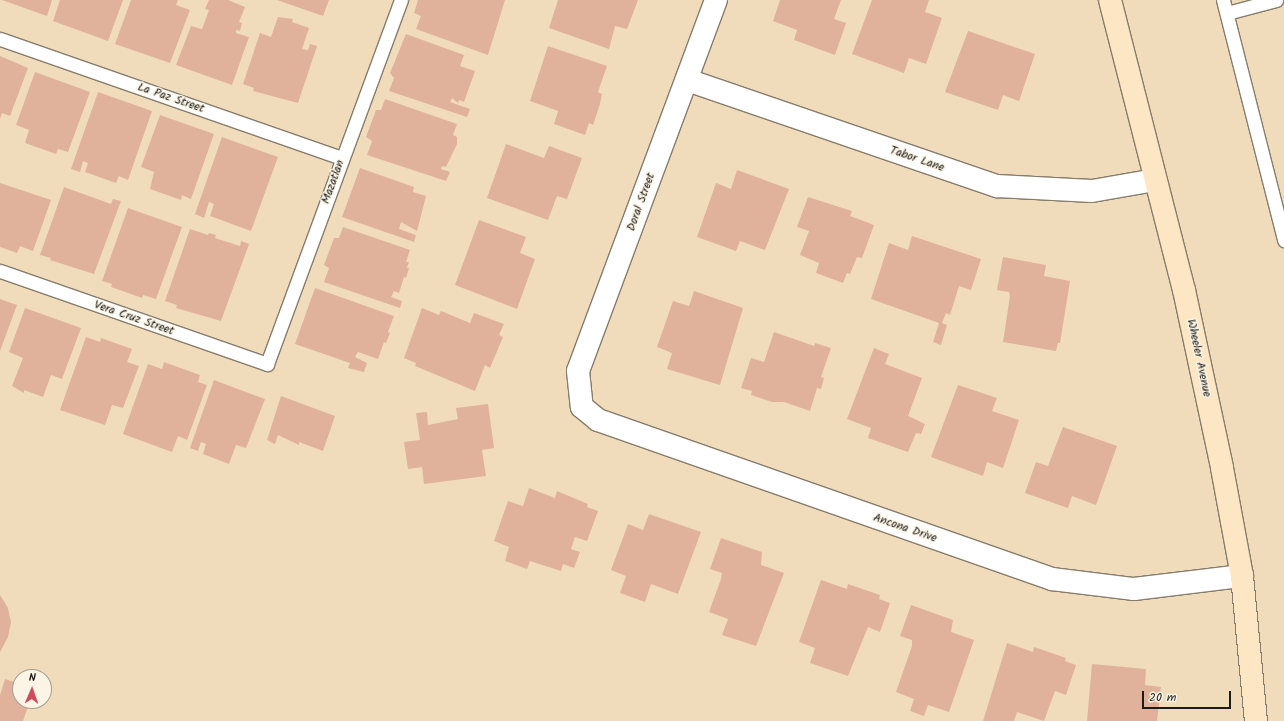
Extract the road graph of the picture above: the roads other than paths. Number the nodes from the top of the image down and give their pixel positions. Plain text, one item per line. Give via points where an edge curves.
1 (401, 0) edge
2 (716, 0) edge
3 (1110, 0) edge
4 (1276, 0) edge
5 (1225, 6) edge
6 (0, 39) edge
7 (686, 80) junction
8 (341, 158) junction
9 (1155, 180) junction
10 (1284, 240) edge
11 (0, 271) edge
12 (267, 364) joint
13 (582, 407) joint
14 (1242, 576) junction
15 (1256, 721) edge

1 - 8 lane, Mazatlan
2 - 7 street, Doral Street
3 - 9 main road, Wheeler Avenue
4 - 5 lane
5 - 10 lane
6 - 8 lane, La Paz Street
7 - 9 street, Tabor Lane via 996,186 1092,191
7 - 13 street, Doral Street via 578,371
8 - 12 lane, Mazatlan
9 - 14 main road, Wheeler Avenue via 1199,354
11 - 12 lane, Vera Cruz Street
13 - 14 street, Ancona Drive via 598,420 1052,579 1134,589
14 - 15 main road, Wheeler Avenue

